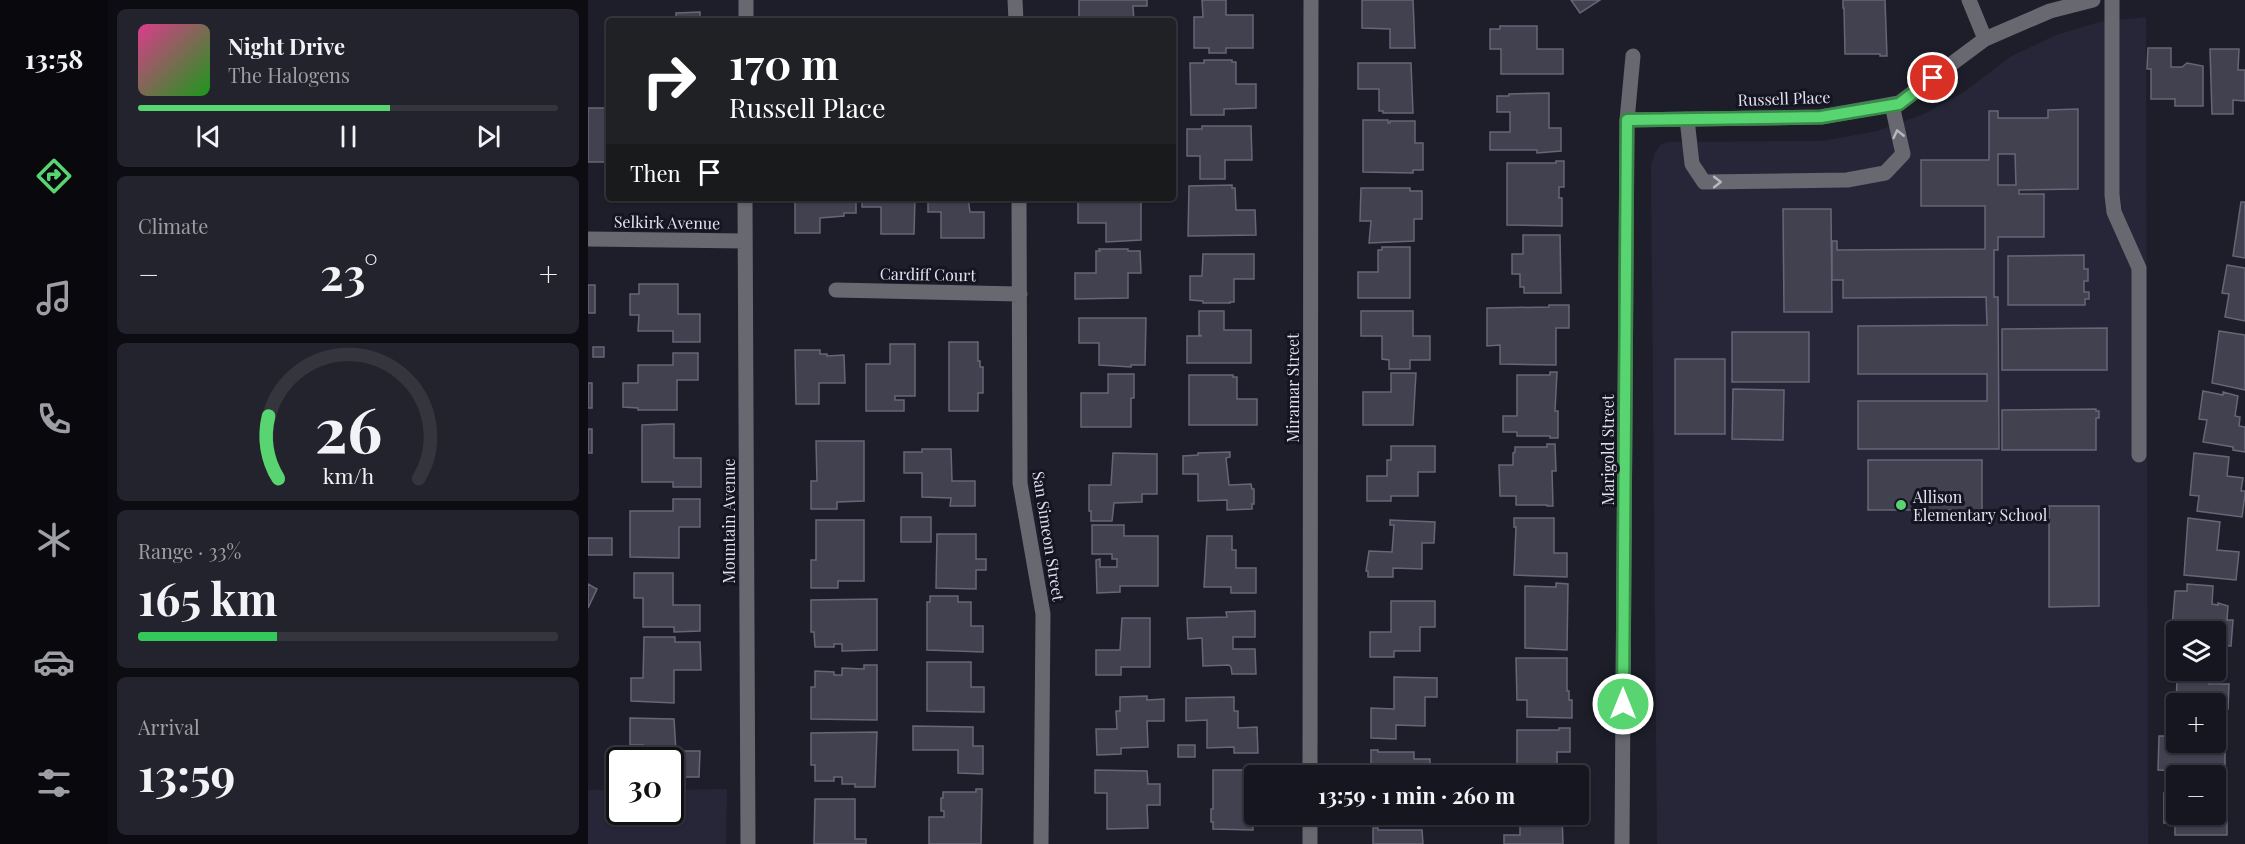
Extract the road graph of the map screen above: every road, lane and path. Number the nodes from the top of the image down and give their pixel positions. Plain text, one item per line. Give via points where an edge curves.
1 (746, 0) edge
2 (1015, 0) edge
3 (1311, 0) edge
4 (1969, 0) edge
5 (2092, 0) edge
6 (2112, 0) edge
7 (746, 18) edge
8 (1016, 18) edge
9 (1985, 39) junction
10 (1632, 56) dead end
11 (1892, 105) junction
12 (1687, 119) junction
13 (1627, 120) junction
14 (745, 201) edge
15 (1019, 201) edge
16 (588, 239) edge
17 (745, 241) junction
18 (836, 290) dead end
19 (1020, 294) junction
20 (2139, 455) dead end
21 (1310, 765) edge
22 (1310, 825) edge
23 (748, 844) edge
24 (1041, 844) edge
25 (1310, 844) edge
26 (1622, 844) edge

1 - 7 street
2 - 8 street
3 - 21 street, Miramar Street
4 - 9 street
5 - 9 street, Russell Place via 2050,11
6 - 20 street via 2112,195 2114,212 2139,268
9 - 11 street, Russell Place via 1899,104
10 - 13 street, Marigold Street
11 - 12 street, Russell Place via 1821,117
12 -> 11 street via 1692,164 1704,182 1847,180 1885,173 1903,154
12 - 13 street, Russell Place
13 - 26 street, Marigold Street
14 - 17 street, Mountain Avenue
15 - 19 street, San Simeon Street
16 - 17 street, Selkirk Avenue
17 - 23 street, Mountain Avenue
18 - 19 street, Cardiff Court
19 - 24 street, San Simeon Street via 1020,483 1042,614
22 - 25 street

